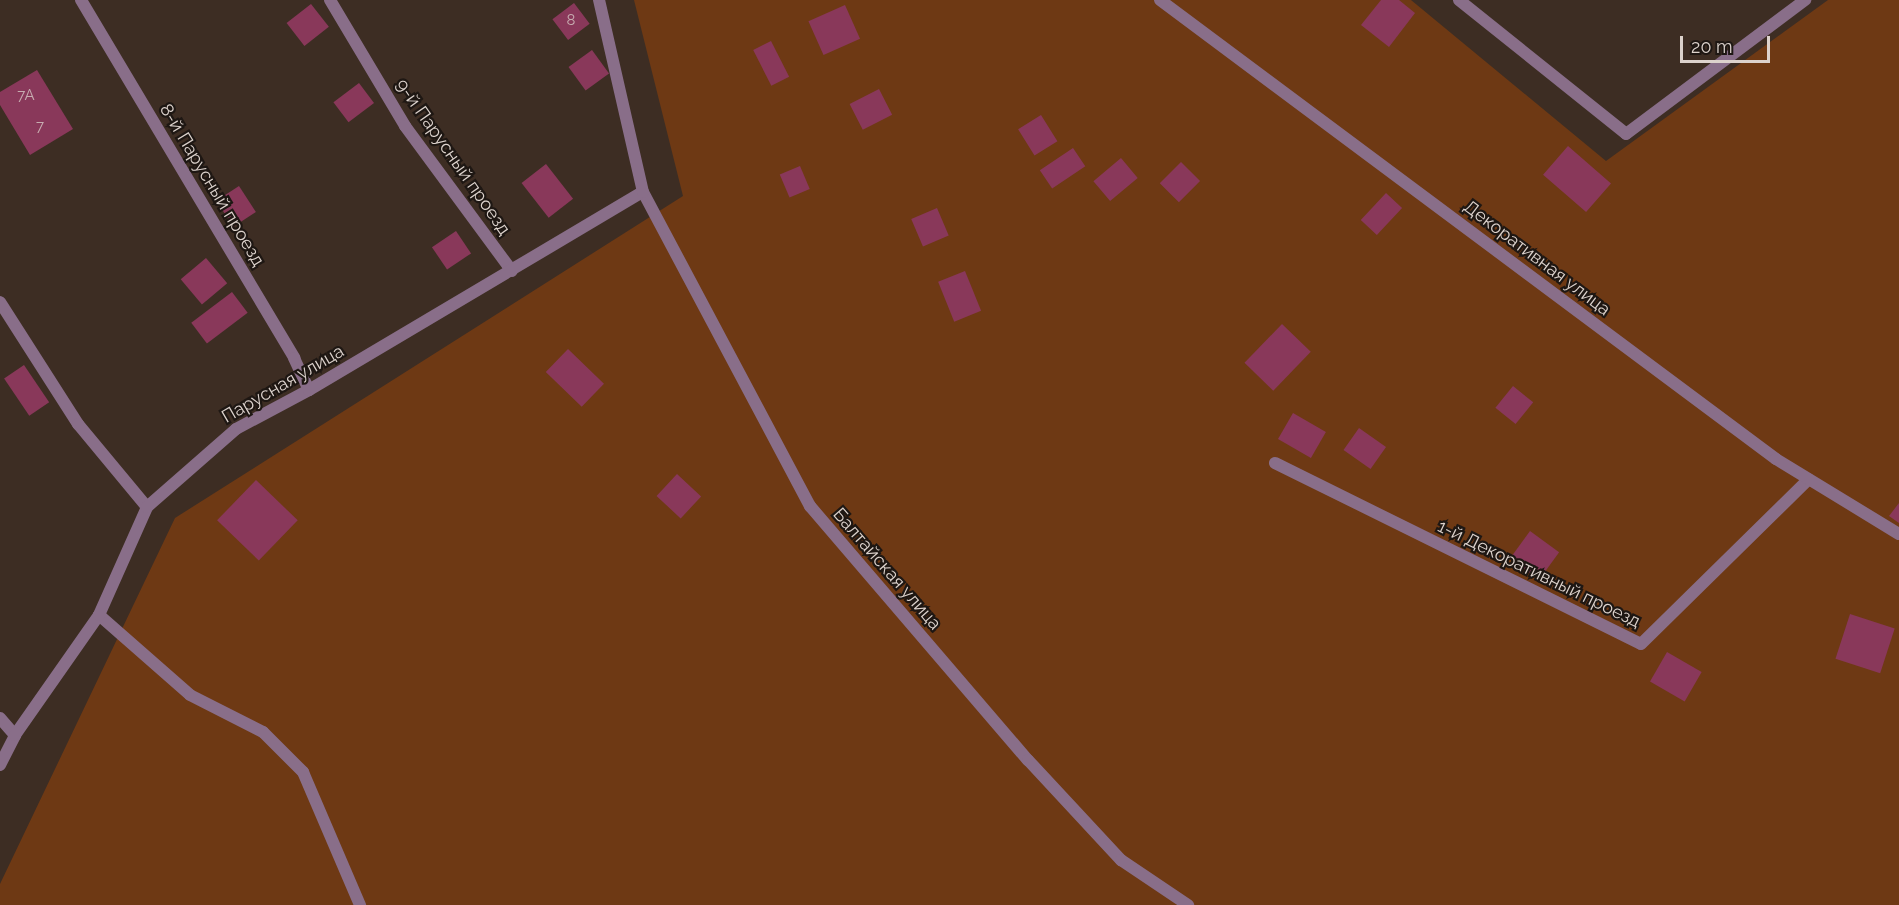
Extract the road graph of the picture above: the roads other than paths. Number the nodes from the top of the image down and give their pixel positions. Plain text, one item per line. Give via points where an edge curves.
1 (81, 0) edge
2 (330, 0) edge
3 (599, 0) edge
4 (1160, 0) edge
5 (1459, 0) edge
6 (1805, 0) edge
7 (642, 192) junction
8 (512, 271) junction
9 (0, 302) edge
10 (309, 390) junction
11 (1275, 463) dead end
12 (1809, 479) junction
13 (147, 507) junction
14 (1899, 534) edge
15 (99, 615) junction
16 (0, 718) edge
17 (15, 735) junction
18 (0, 765) edge
19 (360, 905) edge
20 (1188, 905) edge

1 - 10 street, 8-й Парусный проезд via 294,358
2 - 8 street, 9-й Парусный проезд via 405,126
3 - 7 street, Балтайская улица
4 - 12 street, Декоративная улица via 1776,459
5 - 6 street via 1626,134
7 - 8 street, Парусная улица
7 - 20 street, Балтайская улица via 810,506 1028,760 1121,860
8 - 10 street, Парусная улица
9 - 13 street via 78,424
10 - 13 street, Парусная улица via 236,429
11 - 12 street, 1-й Декоративный проезд via 1641,644
12 - 14 street, Декоративная улица
13 - 15 street, Парусная улица
15 - 17 street, Парусная улица
15 - 19 street via 190,695 263,732 303,772
16 - 17 street
17 - 18 street, Парусная улица

